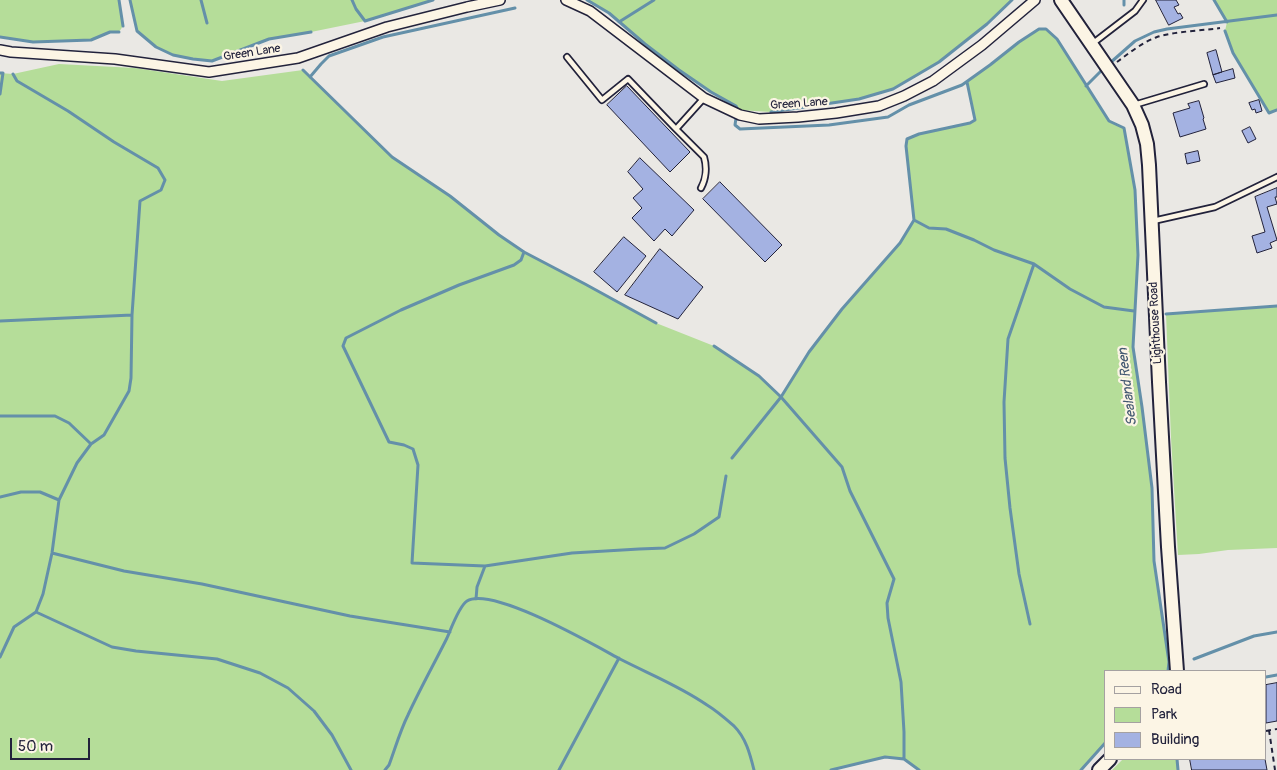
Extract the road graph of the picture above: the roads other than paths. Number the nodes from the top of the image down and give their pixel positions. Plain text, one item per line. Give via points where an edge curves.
1 (500, 0) edge
2 (566, 0) edge
3 (1035, 0) edge
4 (1061, 0) edge
5 (1144, 0) edge
6 (1091, 45) junction
7 (0, 50) edge
8 (567, 57) dead end
9 (1204, 84) dead end
10 (704, 98) junction
11 (1133, 106) junction
12 (676, 129) junction
13 (1277, 177) edge
14 (701, 188) dead end
15 (1152, 221) junction
16 (1177, 670) edge
17 (1109, 760) edge
18 (1099, 770) edge

1 - 7 street, Green Lane via 387,28 298,58 209,72 115,59
2 - 10 street, Green Lane via 590,11
3 - 10 street, Green Lane via 933,81 878,106 836,114 760,119 740,115
4 - 6 main road, Lighthouse Road
5 - 6 lane via 1135,11
6 - 11 main road, Lighthouse Road
8 - 12 lane via 602,100 628,79
9 - 11 lane
10 - 12 lane
11 - 15 main road, Lighthouse Road via 1147,144
12 - 14 lane via 704,157 705,175
13 - 15 lane via 1214,206
15 - 16 main road, Lighthouse Road via 1167,537
17 - 18 main road

